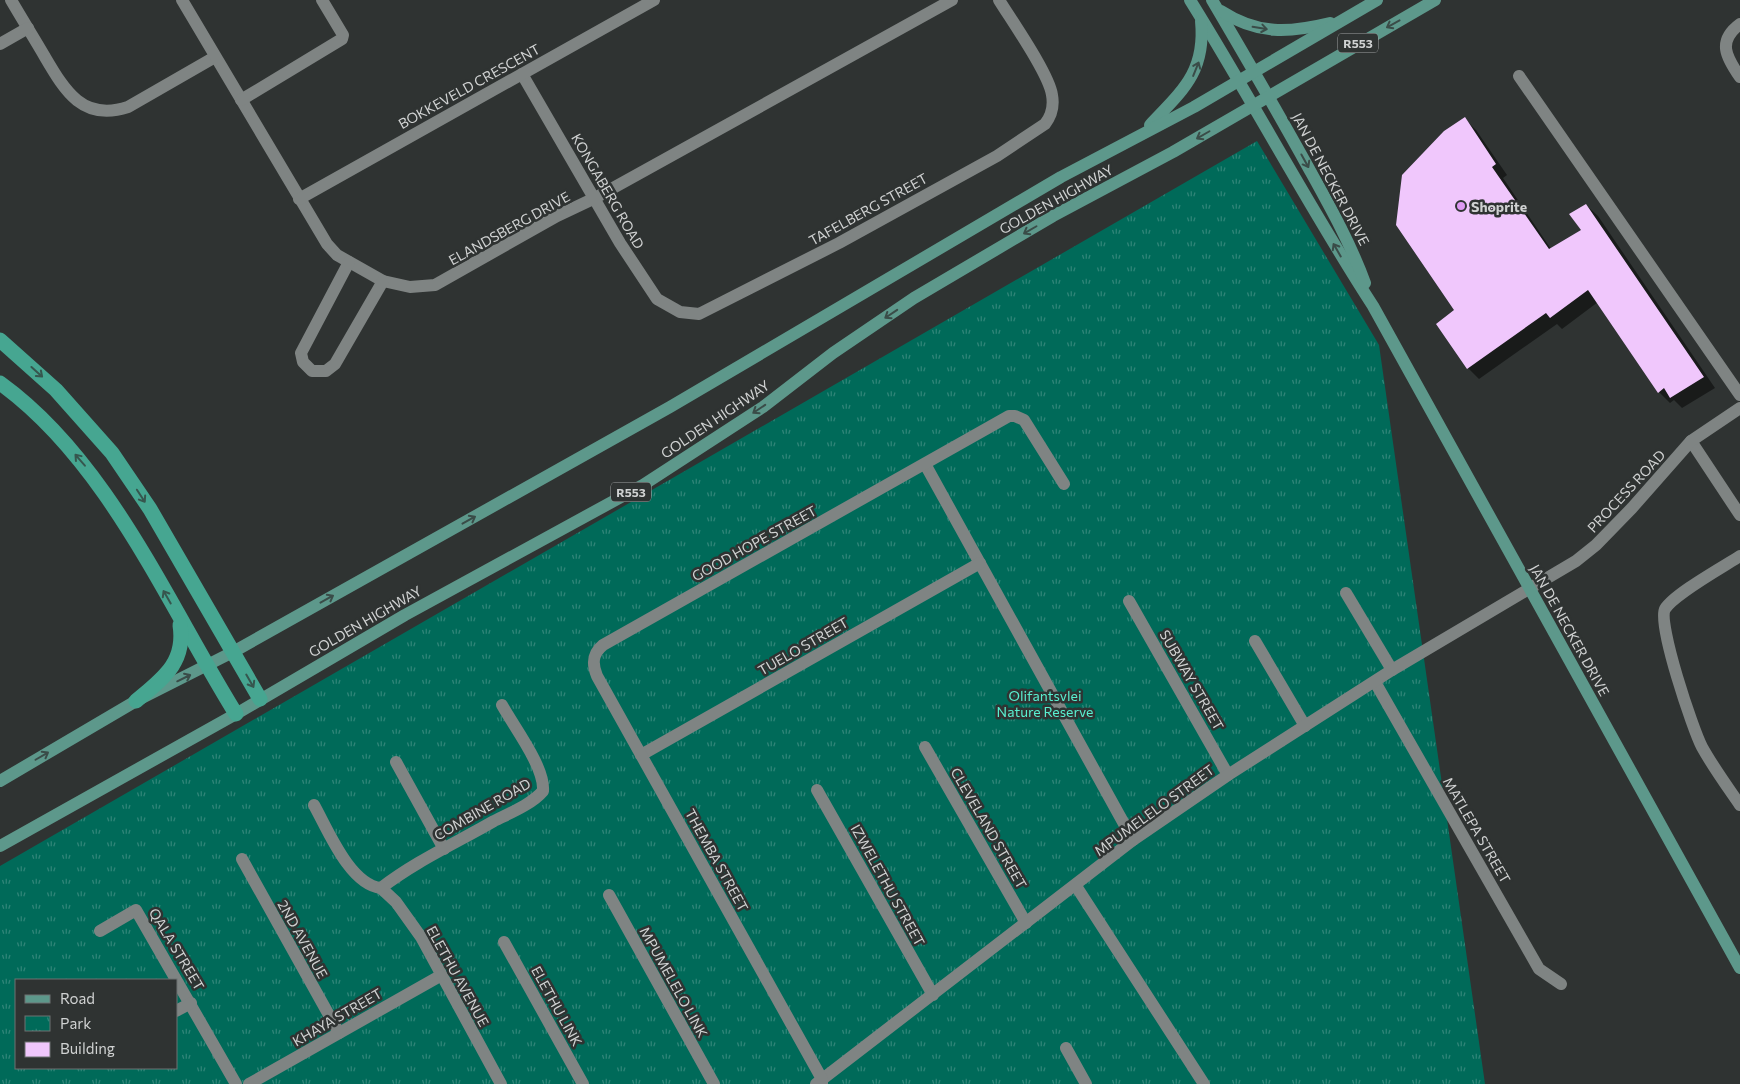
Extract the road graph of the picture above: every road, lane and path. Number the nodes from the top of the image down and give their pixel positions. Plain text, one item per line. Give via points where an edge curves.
1 (11, 0) edge
2 (182, 0) edge
3 (322, 0) edge
4 (654, 0) edge
5 (952, 0) edge
6 (999, 0) edge
7 (1190, 0) edge
8 (1377, 0) edge
9 (1435, 0) edge
10 (1214, 4) edge
11 (1200, 17) junction
12 (1343, 20) junction
13 (1740, 24) edge
14 (28, 28) junction
15 (0, 44) edge
16 (215, 57) junction
17 (1256, 72) junction
18 (522, 74) junction
19 (1519, 76) dead end
20 (1740, 77) edge
21 (1240, 81) junction
22 (1270, 96) junction
23 (241, 100) junction
24 (1254, 105) junction
25 (1143, 133) junction
26 (595, 198) junction
27 (299, 199) junction
28 (349, 262) junction
29 (383, 281) junction
30 (1373, 306) junction
31 (680, 312) joint
32 (0, 340) edge
33 (0, 383) edge
34 (1740, 395) edge
35 (1740, 408) edge
36 (1691, 442) junction
37 (925, 464) junction
38 (1064, 484) dead end
39 (1740, 515) edge
40 (1740, 556) edge
41 (980, 563) junction
42 (1530, 590) junction
43 (1346, 593) dead end
44 (1129, 601) dead end
45 (180, 619) junction
46 (1255, 641) dead end
47 (598, 649) joint
48 (233, 652) junction
49 (207, 667) junction
50 (1392, 670) junction
51 (1375, 682) junction
52 (260, 699) junction
53 (136, 701) junction
54 (502, 705) dead end
55 (236, 714) junction
56 (1305, 726) junction
57 (926, 747) dead end
58 (641, 755) junction
59 (396, 762) dead end
60 (1228, 775) junction
61 (0, 780) edge
62 (817, 790) dead end
63 (1740, 804) edge
64 (314, 805) dead end
65 (1133, 840) junction
66 (0, 846) edge
67 (444, 849) junction
68 (242, 859) dead end
69 (1076, 886) junction
70 (381, 888) junction
71 (609, 895) dead end
72 (1026, 923) junction
73 (100, 930) dead end
74 (504, 942) dead end
75 (1740, 968) edge
76 (440, 976) junction
77 (177, 979) edge
78 (178, 981) edge
79 (1561, 984) dead end
80 (933, 995) junction
81 (191, 1003) junction
82 (178, 1009) edge
83 (339, 1033) junction
84 (1066, 1048) dead end
85 (820, 1082) edge
86 (236, 1084) edge
87 (249, 1084) edge
88 (501, 1084) edge
89 (583, 1084) edge
90 (714, 1084) edge
91 (1086, 1084) edge
92 (1204, 1084) edge

1 - 14 street
2 - 16 street, ELANDSBERG DRIVE
3 - 23 street via 343,35 342,39
4 - 18 street, BOKKEVELD CRESCENT
5 - 26 street, ELANDSBERG DRIVE
6 - 31 street, TAFELBERG STREET via 1048,81 1053,105 1045,124 997,156 839,243 703,313
7 - 11 main road, JAN DE NECKER DRIVE
8 - 12 main road, GOLDEN HIGHWAY / R553
9 -> 22 main road, GOLDEN HIGHWAY / R553
10 -> 12 main road via 1246,25 1276,30 1309,28
10 - 17 main road, JAN DE NECKER DRIVE
11 - 21 main road, JAN DE NECKER DRIVE
25 -> 11 main road via 1189,84 1198,66 1202,34
12 - 17 main road, GOLDEN HIGHWAY / R553
13 - 20 street via 1725,42 1728,57
14 - 15 street
14 - 16 street via 66,91 84,106 105,112 128,107
16 - 23 street, ELANDSBERG DRIVE
17 - 21 main road, GOLDEN HIGHWAY / R553
17 - 22 main road, JAN DE NECKER DRIVE
18 - 26 street, KONGABERG ROAD
18 - 27 street, BOKKEVELD CRESCENT
19 - 34 street
21 - 24 main road, JAN DE NECKER DRIVE
21 - 25 main road, GOLDEN HIGHWAY / R553
22 - 24 main road, GOLDEN HIGHWAY / R553
22 -> 30 main road, JAN DE NECKER DRIVE via 1347,238
23 - 27 street, ELANDSBERG DRIVE
30 -> 24 main road, JAN DE NECKER DRIVE
24 -> 52 main road, GOLDEN HIGHWAY / R553 via 1053,216 914,298 763,407 643,486 405,615
48 -> 25 main road, GOLDEN HIGHWAY / R553 via 670,407 1062,177
26 - 29 street, ELANDSBERG DRIVE via 435,285 410,287
26 - 31 street, KONGABERG ROAD via 657,299
27 - 28 street, ELANDSBERG DRIVE via 333,252
28 - 29 street, ELANDSBERG DRIVE
28 - 29 street via 302,353 303,362 312,371 326,371 335,364
30 - 42 main road, JAN DE NECKER DRIVE
32 -> 48 highway via 56,390 112,453 150,510
45 -> 33 highway via 92,474 29,406
35 - 36 street, PROCESS ROAD
36 - 39 street
36 - 42 street, PROCESS ROAD via 1596,545
37 - 38 street, GOOD HOPE STREET via 1007,417 1015,416 1024,420
37 - 41 street
37 - 47 street, GOOD HOPE STREET
40 - 63 street via 1676,598 1665,609 1663,619 1670,652 1701,745
41 - 58 street, TUELO STREET
41 - 65 street
42 - 50 street, MPUMELELO STREET
42 - 75 main road, JAN DE NECKER DRIVE
43 - 50 street
44 - 60 street, SUBWAY STREET
45 - 49 highway
45 - 53 highway via 181,642 177,659
46 - 56 street
47 - 58 street, THEMBA STREET via 593,661 595,671
48 - 49 main road, GOLDEN HIGHWAY / R553
48 -> 52 highway
53 -> 49 main road, GOLDEN HIGHWAY / R553
49 - 55 highway
50 - 51 street, MPUMELELO STREET
51 - 56 street, MPUMELELO STREET
51 - 79 street, MATLEPA STREET via 1539,969
52 - 55 main road, GOLDEN HIGHWAY / R553
61 -> 53 main road, GOLDEN HIGHWAY / R553
54 - 67 street, COMBINE ROAD via 538,769 543,791
55 - 66 main road, GOLDEN HIGHWAY / R553
56 - 60 street, MPUMELELO STREET
57 - 72 street, CLEVELAND STREET
58 - 85 street, THEMBA STREET
59 - 67 street
60 - 65 street, MPUMELELO STREET
62 - 80 street, IZWELETHU STREET
64 - 70 street, ELETHU AVENUE via 353,872 368,885
65 - 69 street, MPUMELELO STREET
67 - 70 street, COMBINE ROAD
68 - 83 street, 2ND AVENUE
69 - 72 street, MPUMELELO STREET
69 - 92 street
70 - 76 street, ELETHU AVENUE via 412,923
71 - 90 street, MPUMELELO LINK
72 - 80 street, MPUMELELO STREET
73 - 77 street, QALA STREET via 136,910
74 - 89 street, ELETHU LINK
76 - 83 street, KHAYA STREET
76 - 88 street, ELETHU AVENUE
78 - 81 street, QALA STREET
80 - 85 street, MPUMELELO STREET
81 - 82 street, QALA STREET
81 - 86 street, QALA STREET
83 - 87 street, KHAYA STREET
84 - 91 street

